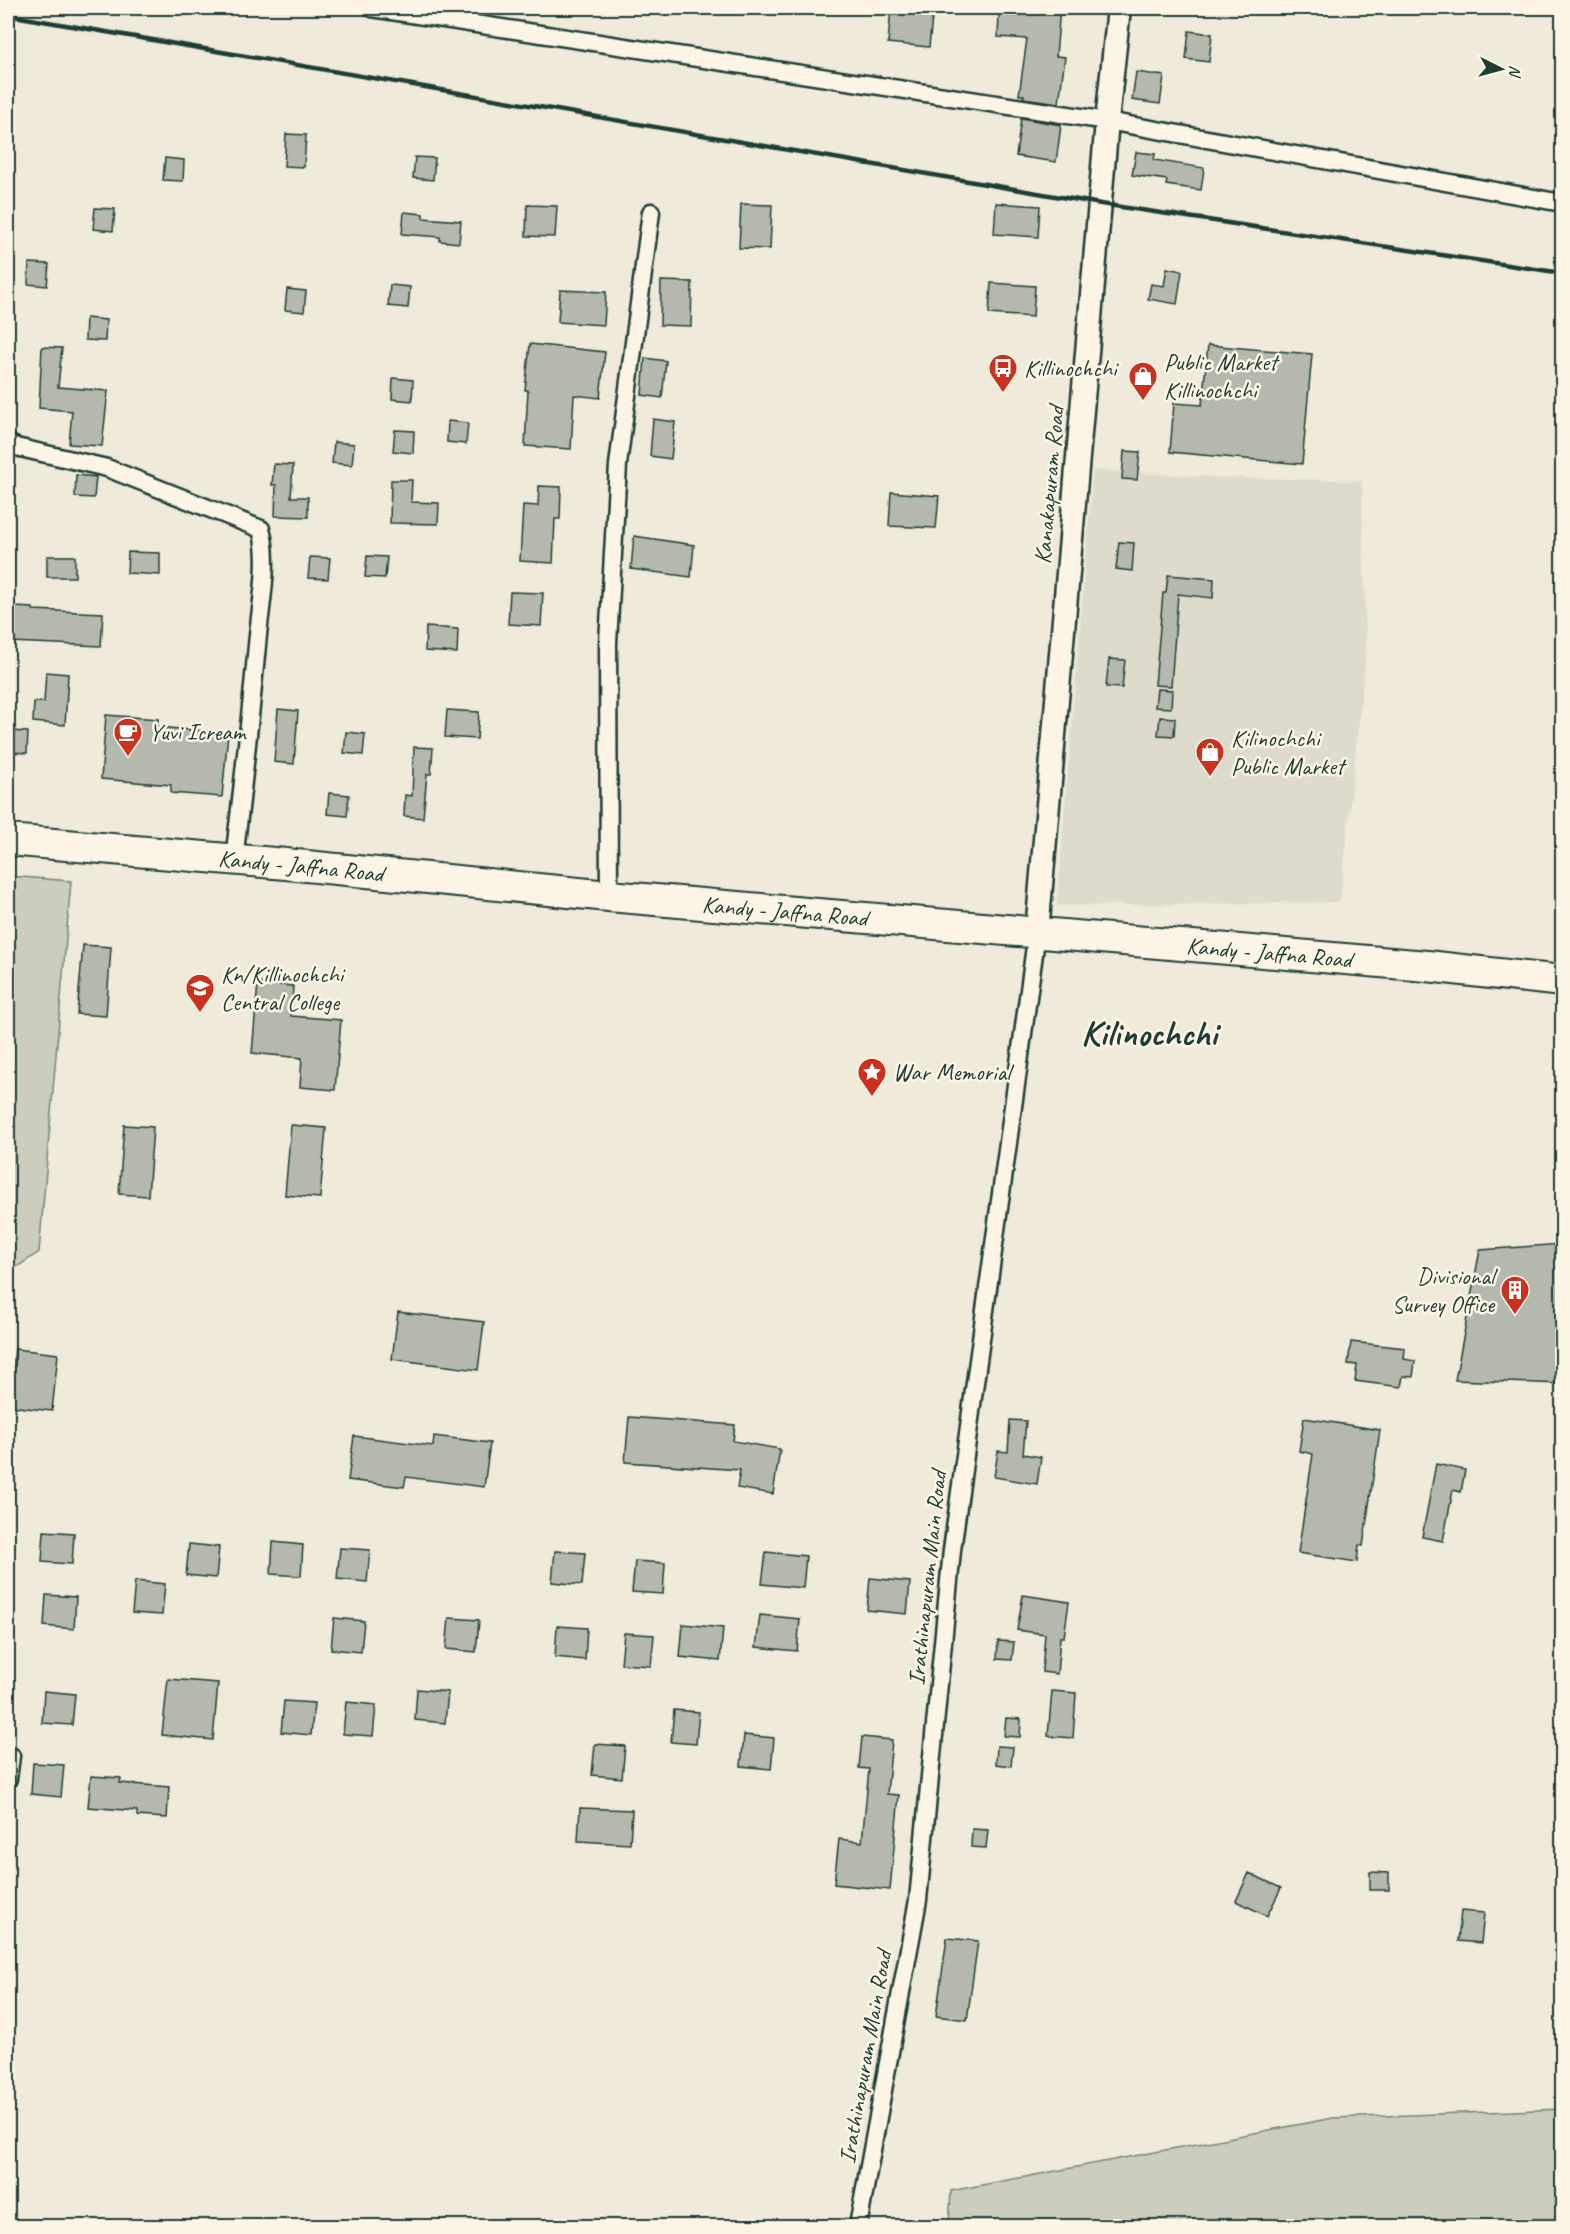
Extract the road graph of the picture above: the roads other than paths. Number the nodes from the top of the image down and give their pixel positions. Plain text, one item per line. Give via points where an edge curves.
1 (372, 8) edge
2 (1119, 8) edge
3 (1107, 121) junction
4 (1563, 203) edge
5 (651, 213) dead end
6 (8, 443) edge
7 (8, 840) edge
8 (234, 860) junction
9 (609, 897) junction
10 (1037, 933) junction
11 (1563, 981) edge
12 (8, 1756) edge
13 (8, 1779) edge
14 (858, 2226) edge

1 - 3 street
2 - 3 street, Kanakapuram Road
3 - 4 street
3 - 10 street, Kanakapuram Road
5 - 9 street via 617,477 608,643
6 - 8 street via 107,468 261,529 265,543 262,591
7 - 8 highway, Kandy - Jaffna Road
8 - 9 highway, Kandy - Jaffna Road
9 - 10 highway, Kandy - Jaffna Road
10 - 11 highway, Kandy - Jaffna Road
10 - 14 street, Irathinapuram Main Road via 952,1550 918,1900
12 - 13 street

